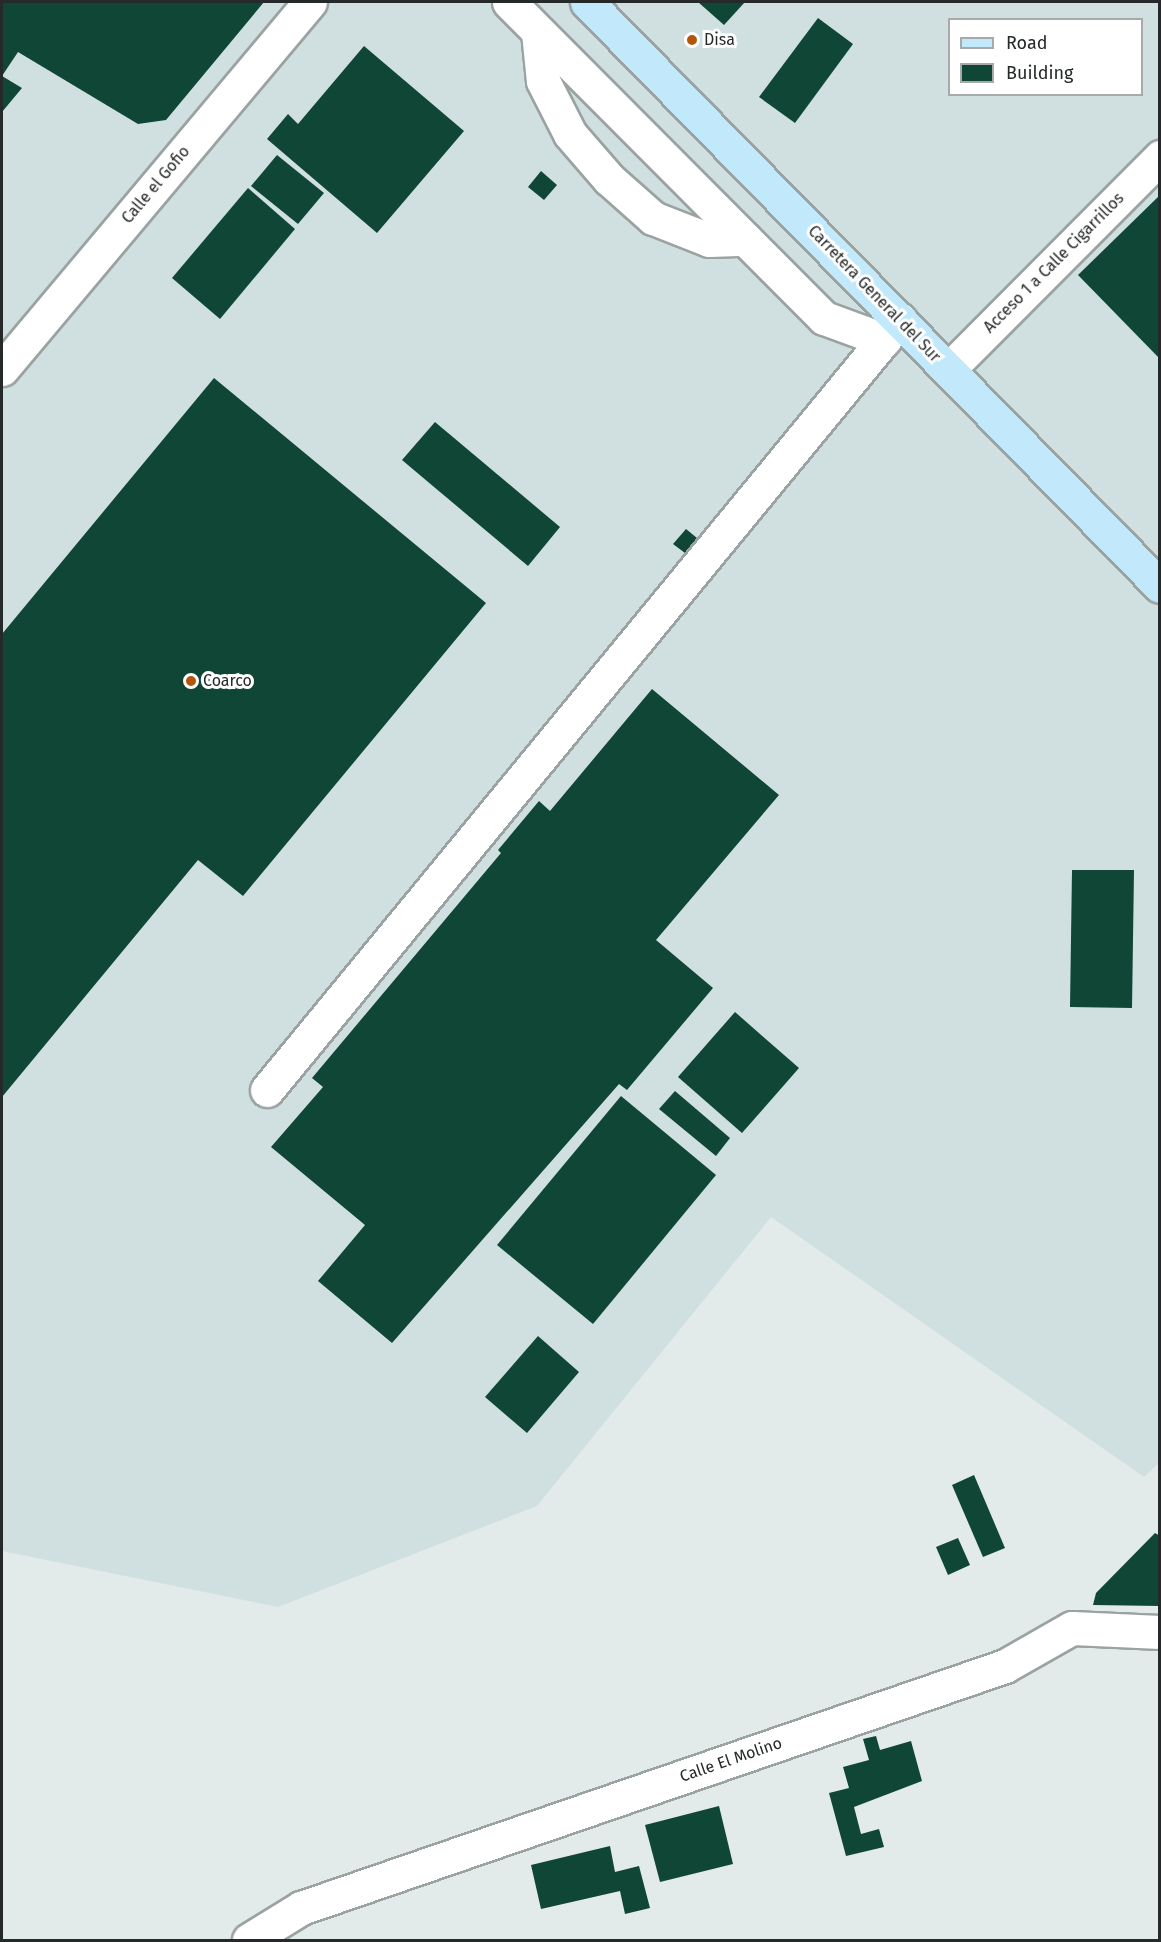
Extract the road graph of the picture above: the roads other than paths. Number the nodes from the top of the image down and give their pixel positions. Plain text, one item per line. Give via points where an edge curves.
1 (310, 2) edge
2 (509, 2) edge
3 (587, 2) edge
4 (538, 32) junction
5 (1160, 157) edge
6 (745, 239) junction
7 (892, 330) junction
8 (2, 369) edge
9 (948, 370) junction
10 (1160, 586) edge
11 (267, 1090) dead end
12 (1160, 1632) edge
13 (249, 1941) edge

1 - 8 street, Calle el Gofio
2 - 4 street
3 - 7 main road, Carretera General del Sur
4 - 6 street
4 - 6 street via 543,81 570,134 609,179 653,218 710,240
5 - 9 street, Acceso 1 a Calle Cigarrillos
6 - 7 street via 824,318
7 - 9 main road, Carretera General del Sur
7 - 11 street
9 - 10 main road, Carretera General del Sur
12 - 13 street, Calle El Molino via 1072,1628 1005,1666 301,1908

